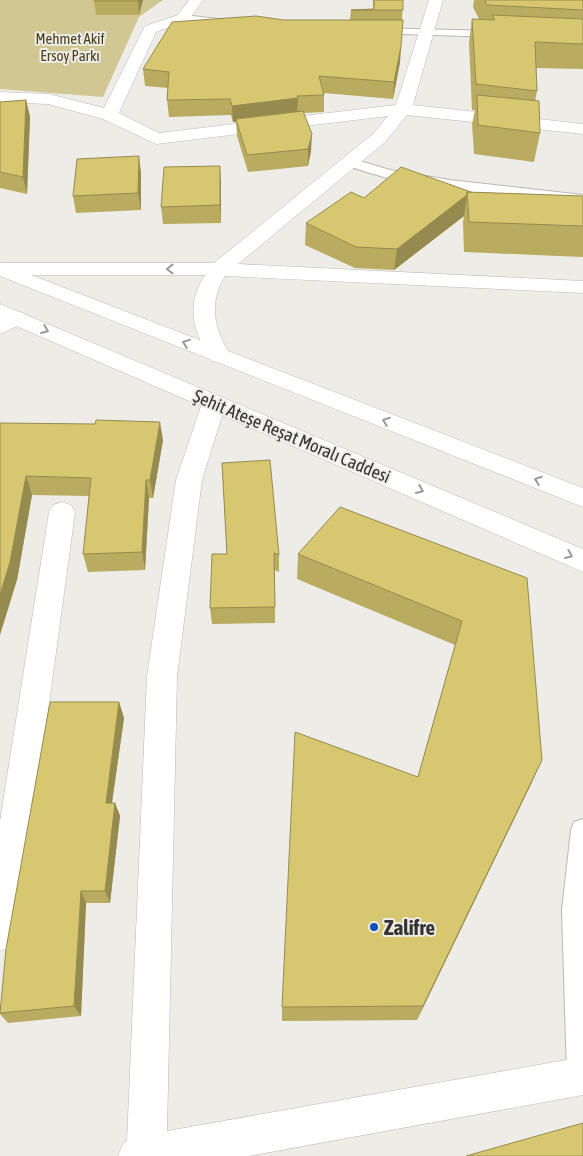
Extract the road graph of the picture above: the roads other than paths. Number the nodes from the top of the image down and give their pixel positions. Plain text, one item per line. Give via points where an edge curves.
1 (196, 0) edge
2 (436, 0) edge
3 (184, 18) junction
4 (238, 25) edge
5 (360, 31) edge
6 (427, 31) junction
7 (505, 35) edge
8 (0, 97) edge
9 (403, 109) junction
10 (109, 115) junction
11 (583, 129) edge
12 (350, 162) junction
13 (583, 199) edge
14 (0, 269) edge
15 (219, 269) junction
16 (583, 287) edge
17 (5, 319) edge
18 (220, 356) junction
19 (214, 403) junction
20 (583, 498) edge
21 (62, 512) dead end
22 (583, 561) edge
23 (583, 830) edge
24 (0, 933) edge
25 (582, 1076) edge
26 (142, 1155) edge

1 - 3 street
2 - 6 street
3 - 4 lane
3 - 10 street via 150,29
5 - 6 lane
6 - 7 lane
6 - 9 street
8 - 10 street via 49,99
9 - 10 street via 156,139
9 - 11 street
9 - 12 street via 380,138
12 - 13 lane via 393,174 485,190
12 - 15 street
15 -> 14 street
18 -> 14 street
15 - 16 street
15 - 18 street via 211,280 201,315 207,337
17 -> 19 street, Şehit Ateşe Reşat Moralı Caddesi
20 -> 18 street
19 -> 22 street, Şehit Ateşe Reşat Moralı Caddesi
19 - 26 street via 189,480 162,676
21 - 24 street
23 - 25 lane via 575,910
25 - 26 street

